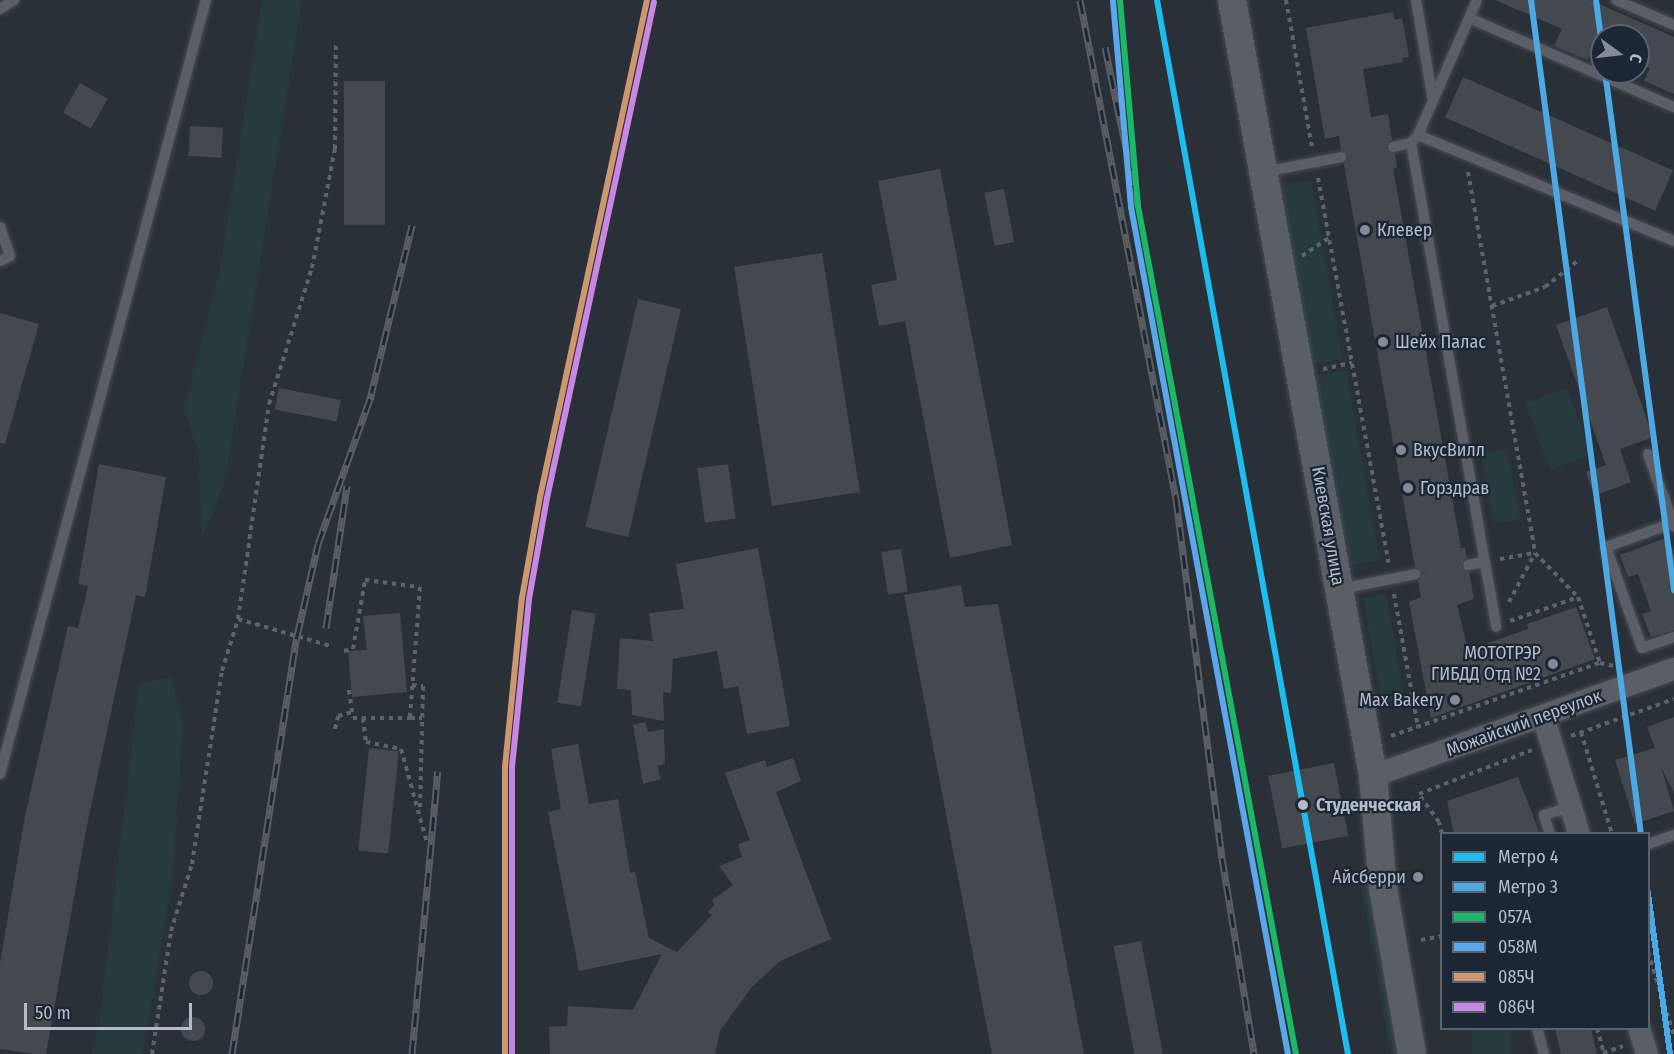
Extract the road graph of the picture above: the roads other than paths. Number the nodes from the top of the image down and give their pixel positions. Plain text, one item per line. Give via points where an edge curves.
1 (14, 0) edge
2 (206, 0) edge
3 (1416, 0) edge
4 (1477, 0) edge
5 (1616, 0) edge
6 (1237, 1) edge
7 (0, 9) edge
8 (1469, 18) junction
9 (1674, 25) edge
10 (1433, 100) junction
11 (1674, 107) edge
12 (1414, 139) junction
13 (1393, 147) dead end
14 (1342, 157) dead end
15 (1264, 172) junction
16 (0, 227) edge
17 (1674, 241) edge
18 (0, 261) edge
19 (1648, 454) dead end
20 (1673, 524) edge
21 (1484, 562) junction
22 (1468, 565) dead end
23 (1416, 574) dead end
24 (1339, 589) junction
25 (1496, 627) road end
26 (1674, 637) edge
27 (1674, 669) edge
28 (1543, 716) junction
29 (0, 774) edge
30 (1373, 776) junction
31 (1571, 807) junction
32 (1549, 832) edge
33 (1578, 832) edge
34 (1674, 835) edge
35 (1650, 843) edge
36 (1537, 1030) edge
37 (1412, 1054) edge
38 (1544, 1054) edge

1 - 7 lane
2 - 29 lane
3 - 10 lane
4 - 8 lane
5 - 9 lane
6 - 15 street, Киевская улица
8 - 10 lane
8 - 11 lane
10 - 12 lane
12 - 13 lane
12 - 17 lane via 1465,154
12 - 21 lane
14 - 15 lane
15 - 24 street, Киевская улица
16 - 18 lane via 10,255
19 - 20 lane
20 - 26 lane via 1606,547 1642,648
21 - 22 lane
21 - 25 lane
23 - 24 lane
24 - 30 street, Киевская улица
27 - 28 street, Можайский переулок
28 - 30 street, Можайский переулок
28 - 31 street
30 - 37 street, Киевская улица via 1383,888
31 - 32 lane via 1545,815
31 - 33 street
34 - 35 lane
36 - 38 lane

